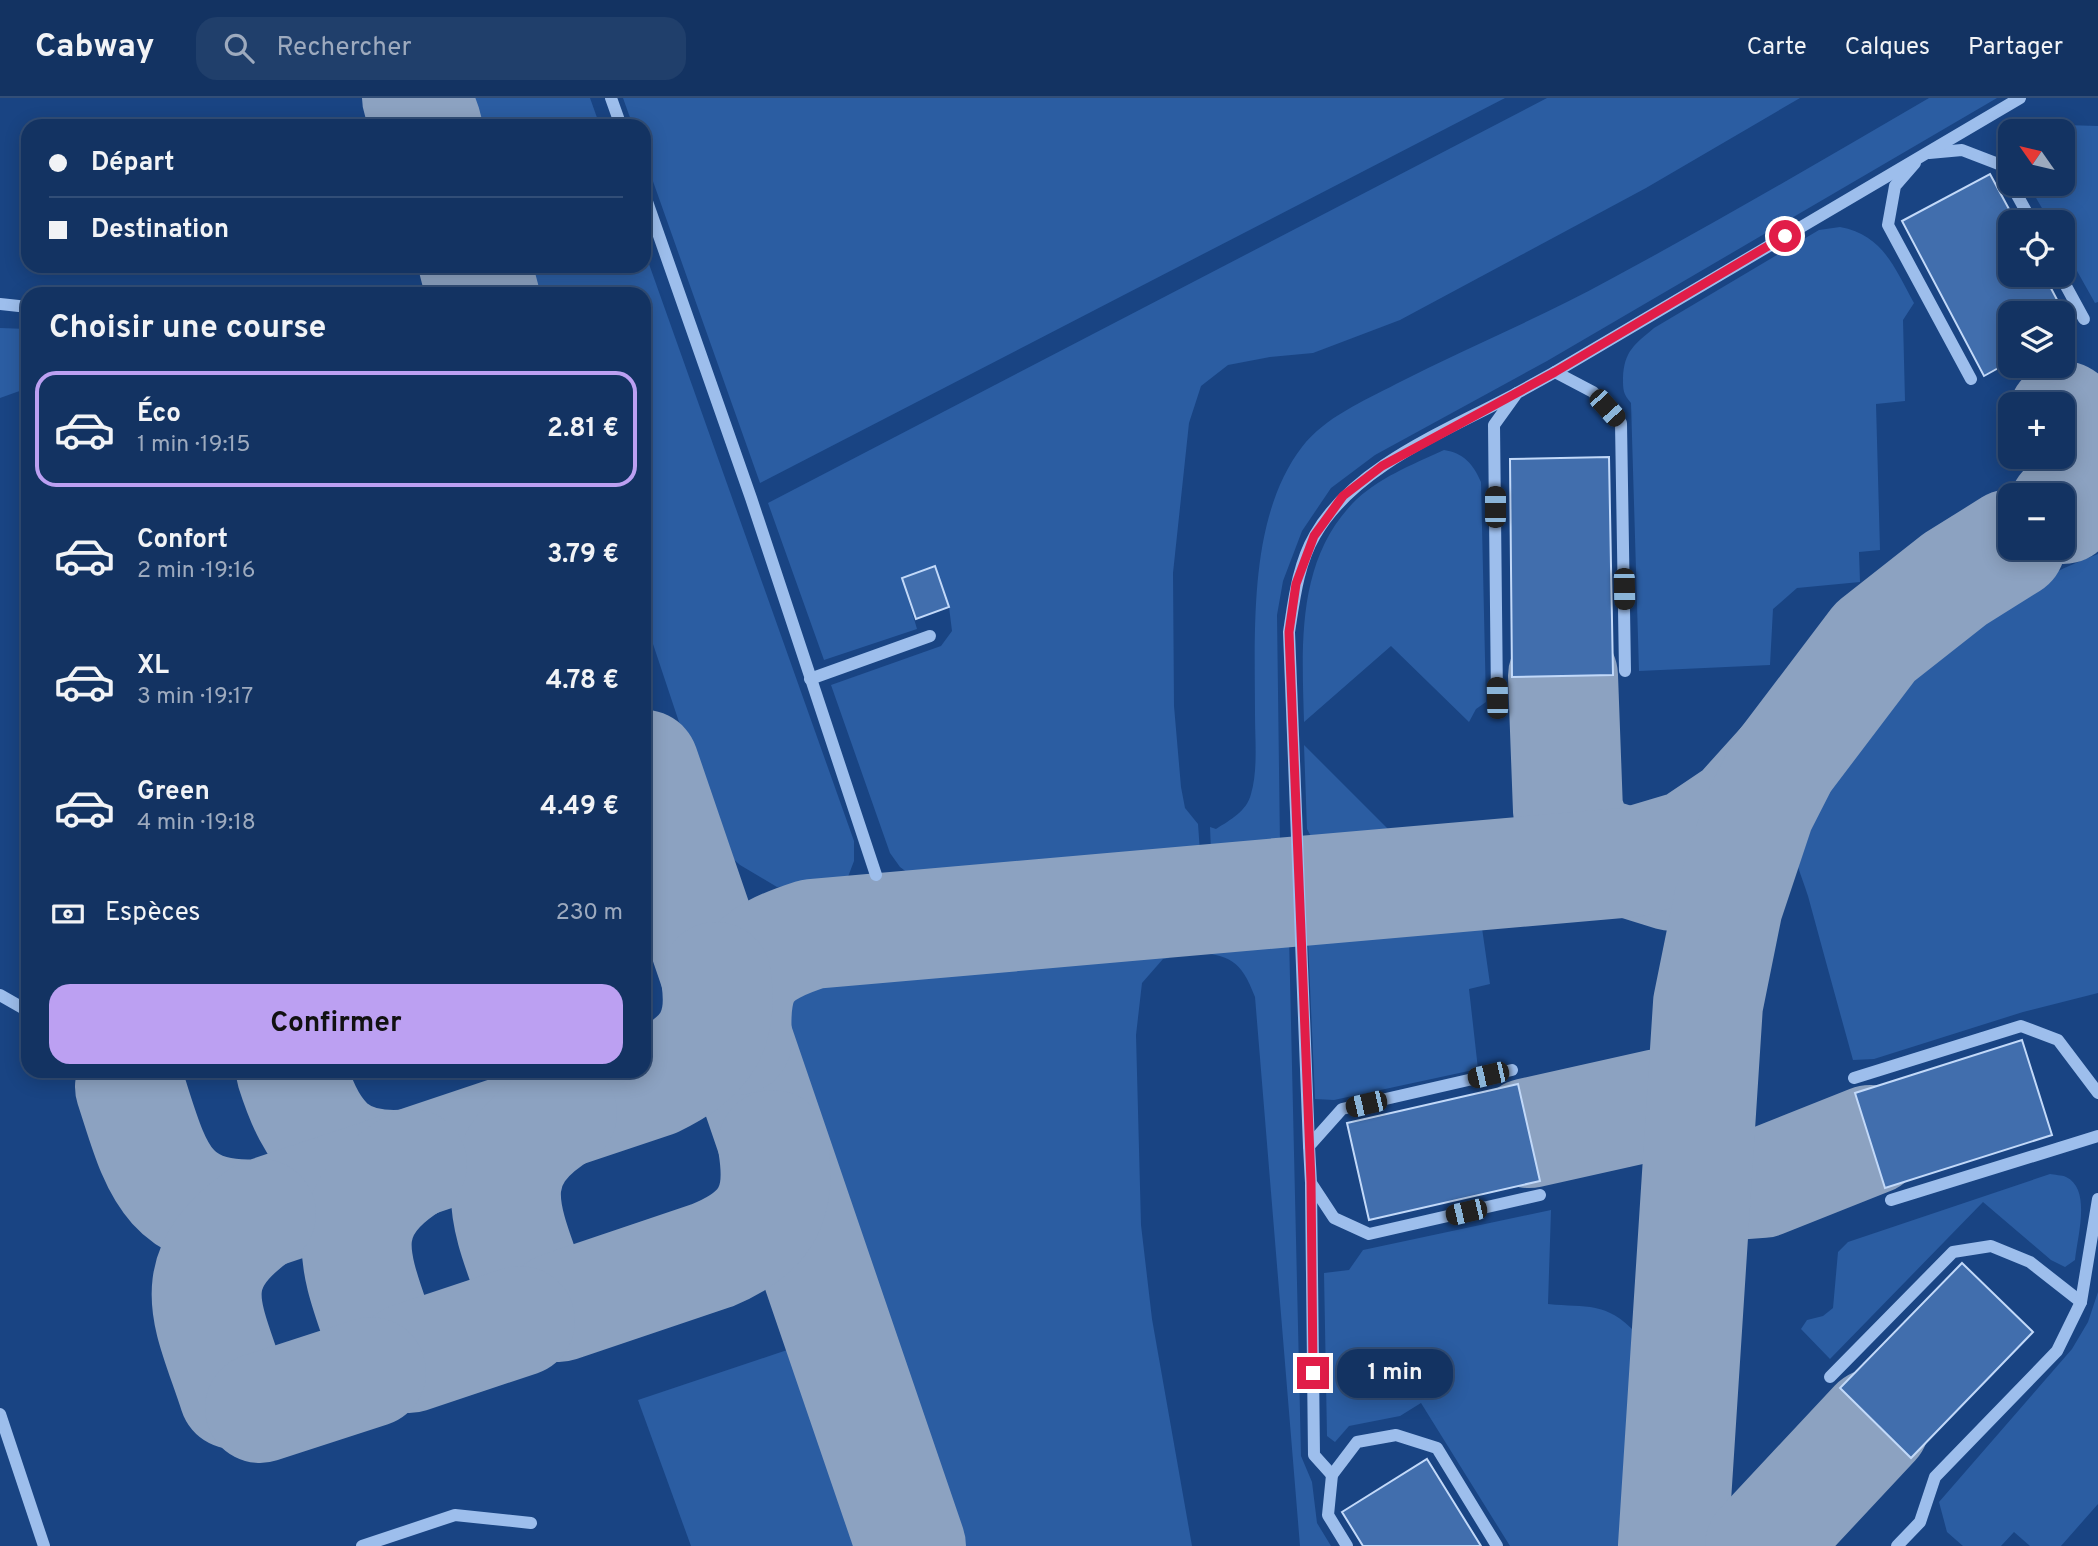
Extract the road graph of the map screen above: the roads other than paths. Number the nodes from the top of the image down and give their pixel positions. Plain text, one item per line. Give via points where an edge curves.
1 (611, 98) edge
2 (2020, 98) edge
3 (618, 119) edge
4 (1922, 154) junction
5 (1998, 164) edge
6 (651, 213) edge
7 (2067, 287) edge
8 (0, 304) edge
9 (21, 306) edge
10 (2084, 318) dead end
11 (1555, 372) junction
12 (1970, 379) dead end
13 (1517, 393) junction
14 (930, 636) dead end
15 (1625, 671) dead end
16 (810, 679) junction
17 (1497, 698) dead end
18 (876, 875) dead end
19 (0, 995) edge
20 (21, 1007) edge
21 (1512, 1070) dead end
22 (1854, 1078) dead end
23 (2098, 1093) edge
24 (2098, 1136) edge
25 (1309, 1146) junction
26 (1311, 1182) junction
27 (1539, 1195) dead end
28 (2098, 1199) edge
29 (1891, 1200) dead end
30 (2081, 1302) junction
31 (1830, 1377) dead end
32 (0, 1414) edge
33 (1332, 1475) junction
34 (531, 1523) dead end
35 (44, 1546) edge
36 (362, 1546) edge
37 (1347, 1546) edge
38 (1497, 1546) edge
39 (1896, 1546) edge

1 - 3 lane
2 - 4 lane
4 - 5 lane via 1962,150
4 - 11 lane
4 - 12 lane via 1895,186 1888,225
6 - 16 lane
7 - 10 lane
8 - 9 lane
11 - 13 lane
11 - 15 lane via 1593,392 1621,423
13 - 17 lane via 1494,425
13 - 25 lane via 1382,466 1343,496 1314,536 1296,584 1289,632
14 - 16 lane
16 - 18 lane
19 - 20 lane
21 - 25 lane via 1342,1109
22 - 23 lane via 2021,1026 2057,1040
24 - 29 lane
25 - 26 lane
26 - 27 lane via 1334,1217 1369,1234
26 - 33 lane via 1314,1455
28 - 30 lane
30 - 31 lane via 2030,1262 1992,1246 1953,1252
30 - 39 lane via 2057,1351 1936,1477 1920,1522
32 - 35 lane
33 - 37 lane via 1328,1515
33 - 38 lane via 1357,1442 1396,1435 1437,1448
34 - 36 lane via 455,1516

